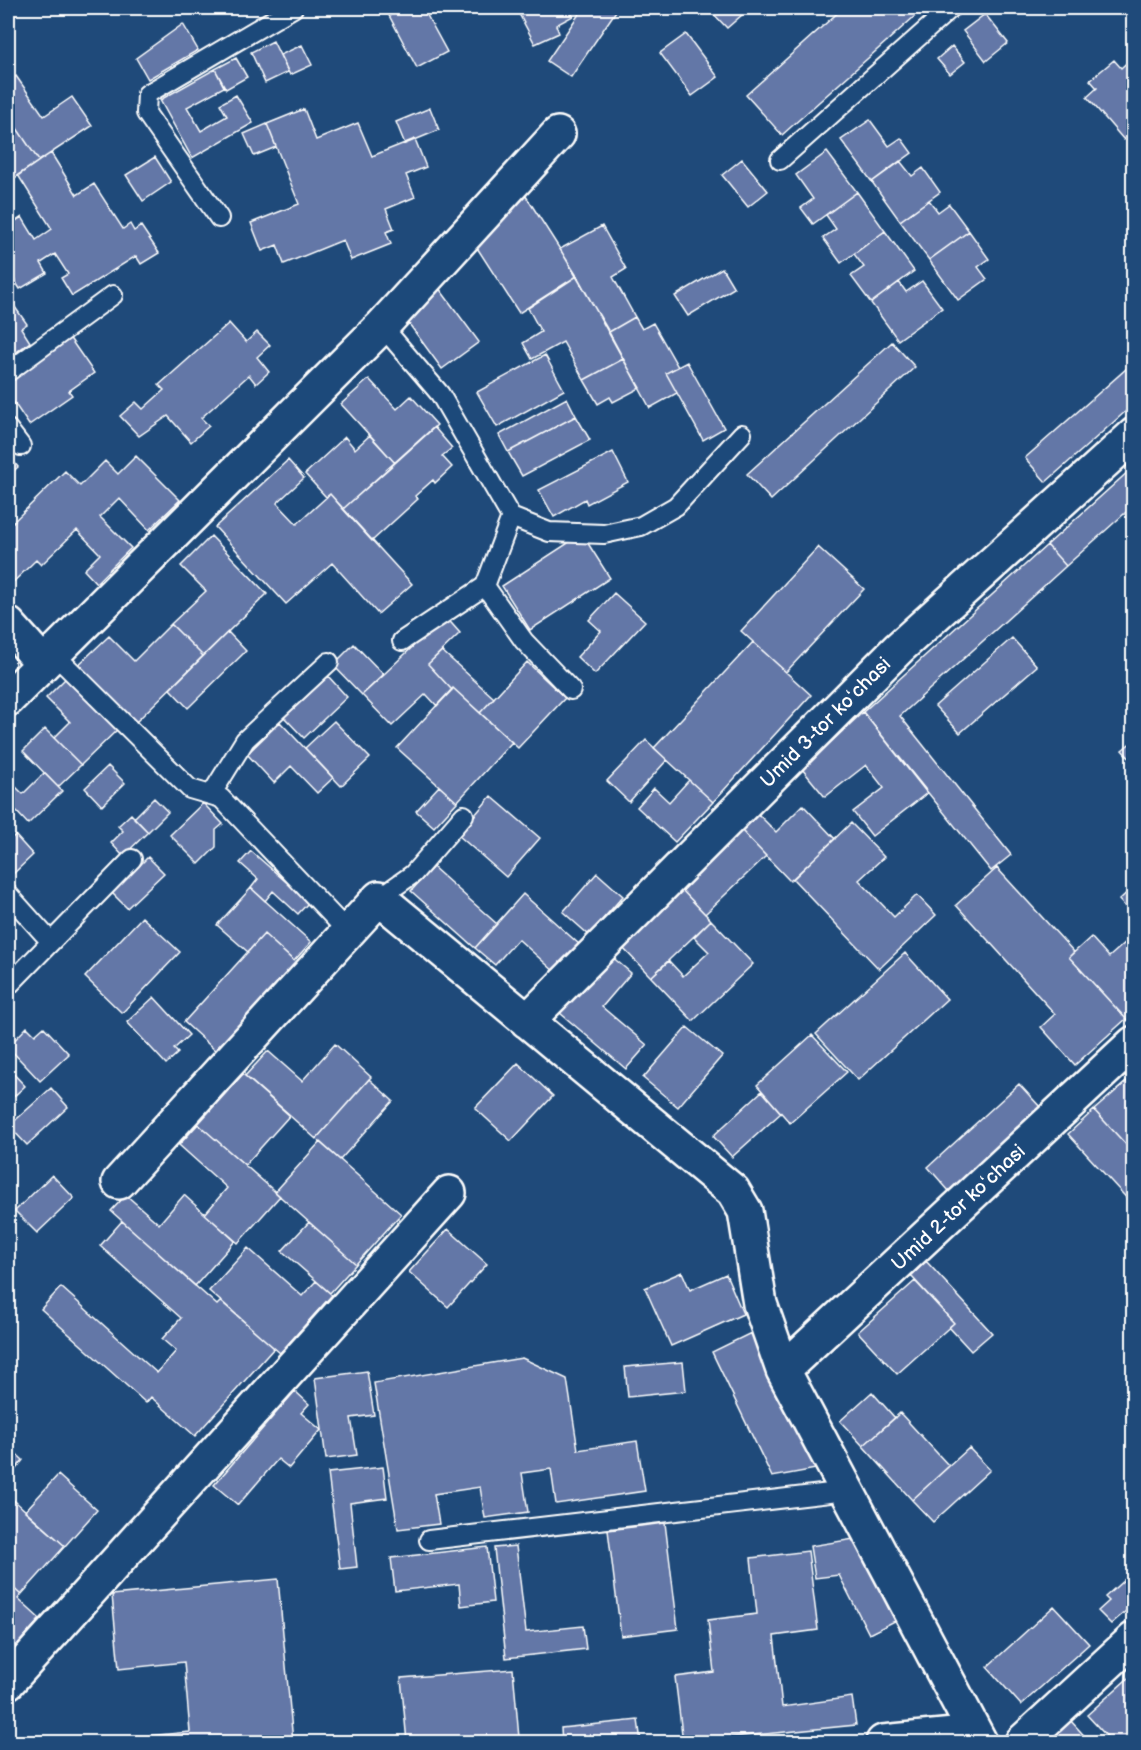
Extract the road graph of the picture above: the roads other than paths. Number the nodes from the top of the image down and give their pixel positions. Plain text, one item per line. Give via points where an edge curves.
1 (293, 8) edge
2 (951, 8) edge
3 (558, 134) dead end
4 (780, 160) dead end
5 (219, 218) dead end
6 (112, 295) dead end
7 (382, 326) junction
8 (8, 372) edge
9 (8, 429) edge
10 (742, 434) dead end
11 (1134, 435) edge
12 (21, 446) dead end
13 (511, 517) junction
14 (485, 586) junction
15 (8, 624) edge
16 (402, 642) dead end
17 (47, 657) junction
18 (329, 662) dead end
19 (571, 690) dead end
20 (8, 699) edge
21 (211, 795) junction
22 (464, 815) dead end
23 (132, 859) dead end
24 (8, 894) edge
25 (379, 898) junction
26 (348, 932) junction
27 (51, 942) junction
28 (8, 986) edge
29 (527, 1021) junction
30 (1134, 1043) edge
31 (119, 1182) dead end
32 (449, 1193) dead end
33 (783, 1370) junction
34 (847, 1491) junction
35 (429, 1540) dead end
36 (1134, 1639) edge
37 (8, 1682) edge
38 (977, 1738) edge
39 (883, 1743) edge
40 (1022, 1743) edge

1 - 5 lane via 147,94 146,113
2 - 4 lane
3 - 7 street
6 - 8 lane
7 - 13 lane via 440,394
7 - 17 street
9 - 12 lane
10 - 13 lane via 676,506 641,526 604,534 549,532
11 - 29 street, Umid 3-tor koʻchasi via 899,648
13 - 14 lane
14 - 16 lane
14 - 19 lane via 524,642
15 - 17 street
17 - 20 street
17 - 21 lane via 190,789
18 - 21 lane via 245,740
21 - 26 lane via 221,798
22 - 25 lane via 413,874
23 - 27 lane
24 - 27 lane
25 - 26 street
25 - 29 street
26 - 31 street
27 - 28 lane
29 - 33 street via 733,1191 745,1211 760,1304
30 - 33 street, Umid 2-tor koʻchasi
32 - 37 street
33 - 34 street
34 - 35 lane
34 - 38 street
36 - 40 street
38 - 39 street

